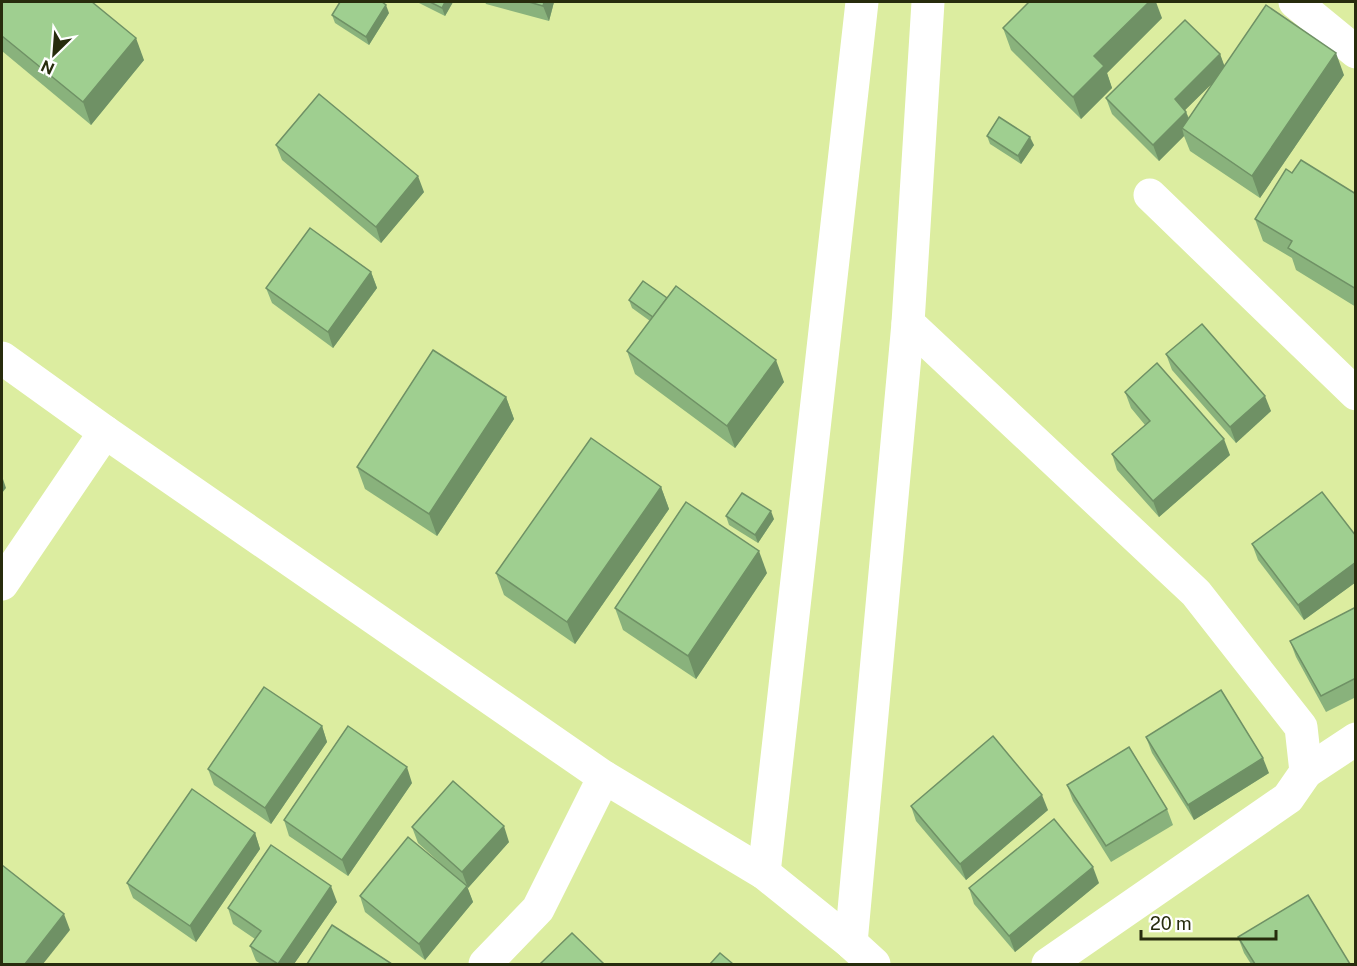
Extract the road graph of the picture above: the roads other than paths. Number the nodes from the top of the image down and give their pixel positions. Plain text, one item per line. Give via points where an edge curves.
1 (862, 2) edge
2 (928, 2) edge
3 (1295, 2) edge
4 (1356, 52) edge
5 (1150, 195) dead end
6 (908, 323) junction
7 (2, 358) edge
8 (1356, 394) edge
9 (105, 432) junction
10 (2, 584) edge
11 (1356, 739) edge
12 (1306, 772) junction
13 (604, 777) junction
14 (764, 873) junction
15 (862, 954) edge
16 (485, 964) edge
17 (1048, 964) edge

1 - 14 street
2 - 6 street
3 - 4 street
5 - 8 street
6 - 12 street via 1196,593 1301,727
6 - 15 street
7 - 9 street
9 - 10 street
9 - 13 street
11 - 12 street
12 - 17 street via 1288,798
13 - 14 street
13 - 16 street via 538,909
14 - 15 street

